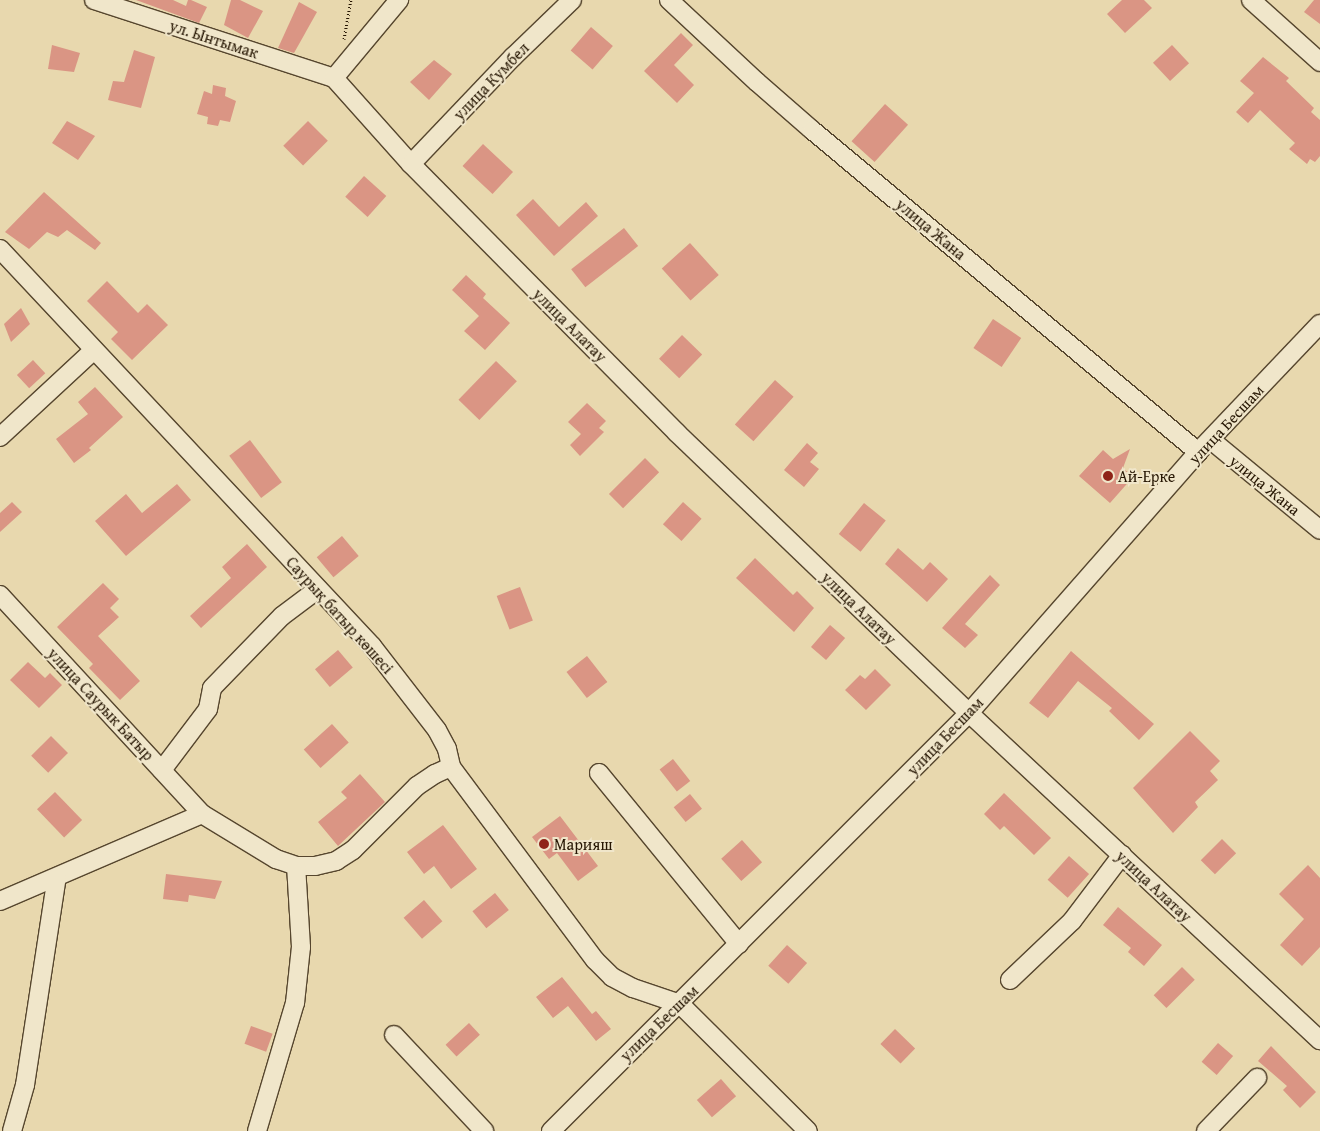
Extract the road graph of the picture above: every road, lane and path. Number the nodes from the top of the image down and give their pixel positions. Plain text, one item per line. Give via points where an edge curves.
1 (94, 0) edge
2 (398, 0) edge
3 (572, 0) edge
4 (670, 0) edge
5 (1251, 0) edge
6 (1320, 62) edge
7 (334, 78) junction
8 (411, 164) junction
9 (0, 250) edge
10 (1320, 324) edge
11 (93, 351) junction
12 (0, 437) edge
13 (1205, 446) junction
14 (1320, 530) edge
15 (318, 589) junction
16 (0, 595) edge
17 (969, 713) junction
18 (451, 767) junction
19 (162, 770) junction
20 (598, 773) dead end
21 (202, 814) junction
22 (1122, 855) junction
23 (296, 866) junction
24 (57, 876) junction
25 (0, 901) edge
26 (739, 944) junction
27 (1010, 980) dead end
28 (680, 1004) junction
29 (394, 1035) dead end
30 (1320, 1040) edge
31 (1257, 1078) dead end
32 (12, 1131) edge
33 (257, 1131) edge
34 (484, 1131) edge
35 (550, 1131) edge
36 (808, 1131) edge
37 (1206, 1131) edge

1 - 7 street, ул. Ынтымак
2 - 7 street
3 - 8 street, улица Кумбел
4 - 13 street, улица Жана via 812,130
5 - 6 street
7 - 8 street, улица Алатау
8 - 17 street, улица Алатау via 676,434
9 - 11 street, Саурық батыр көшесі
10 - 13 street, улица Бесшам
11 - 12 street
11 - 15 street, Саурық батыр көшесі
13 - 14 street, улица Жана
13 - 17 street, улица Бесшам
15 - 18 street, Саурық батыр көшесі via 372,646 436,730 448,749
15 - 19 street via 282,616 212,688 208,709
16 - 19 street, улица Саурык Батыр
17 - 22 street, улица Алатау
17 - 26 street, улица Бесшам
18 - 23 street via 418,786 353,850 336,861
18 - 28 street, Саурық батыр көшесі via 595,960 612,977
19 - 21 street, улица Саурык Батыр
20 - 26 street
21 - 23 street, улица Саурык Батыр via 276,859
21 - 24 street
22 - 27 street via 1072,921
22 - 30 street, улица Алатау
23 - 33 street via 301,947 295,1003
24 - 25 street
24 - 32 street via 25,1085
26 - 28 street, улица Бесшам
28 - 35 street, улица Бесшам
28 - 36 street, Саурық батыр көшесі
29 - 34 street
31 - 37 street

